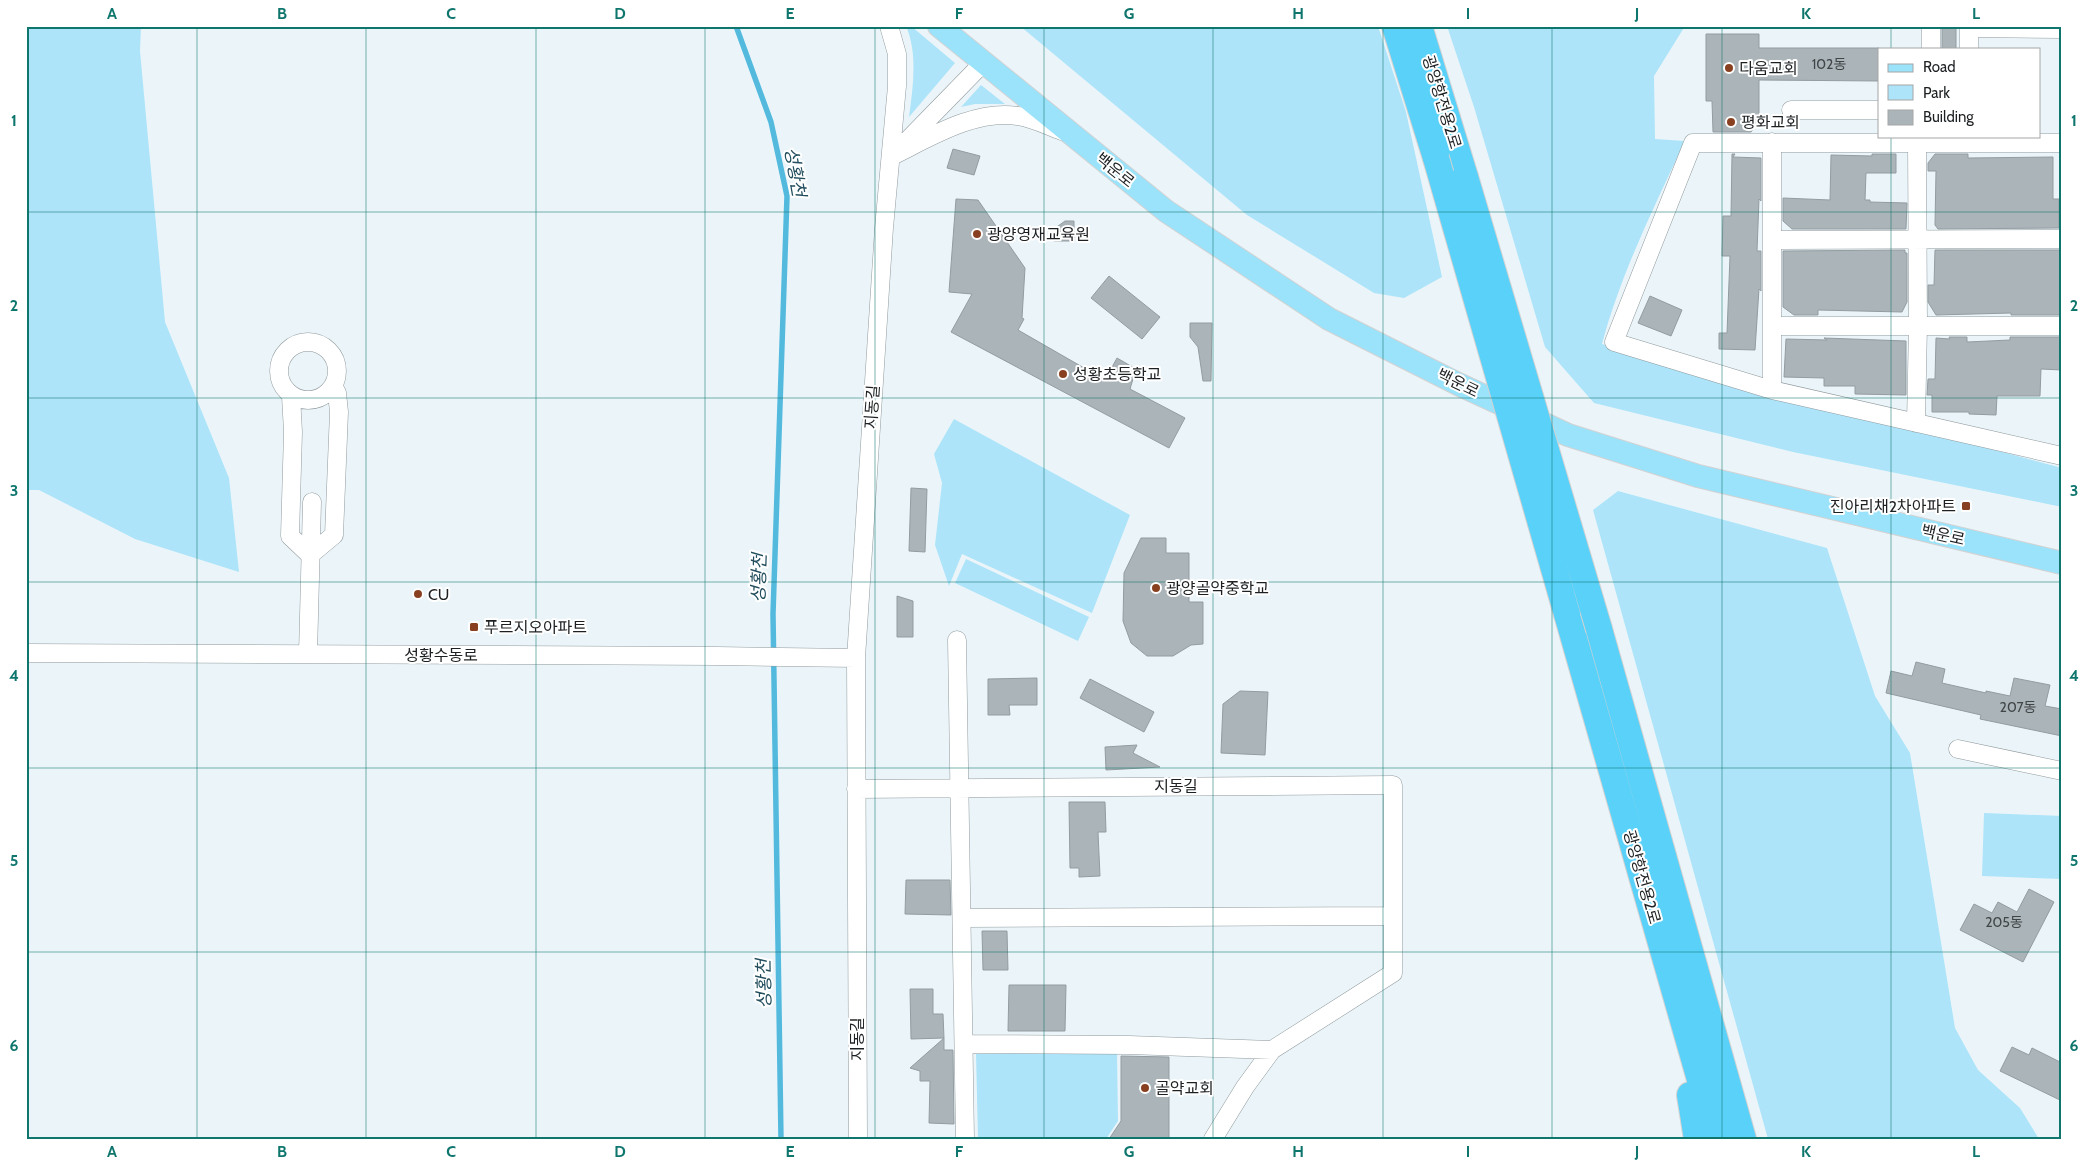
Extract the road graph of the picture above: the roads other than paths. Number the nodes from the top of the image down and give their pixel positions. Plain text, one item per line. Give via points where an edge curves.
1 (889, 26) edge
2 (939, 26) edge
3 (1395, 26) edge
4 (1419, 26) edge
5 (1931, 26) edge
6 (1969, 27) edge
7 (2062, 29) edge
8 (1931, 48) edge
9 (1969, 48) edge
10 (983, 63) junction
11 (1791, 110) dead end
12 (1878, 110) edge
13 (1070, 134) junction
14 (1918, 139) edge
15 (1970, 139) edge
16 (1772, 142) junction
17 (2062, 143) edge
18 (892, 156) junction
19 (2062, 239) edge
20 (1772, 240) junction
21 (1918, 240) junction
22 (1918, 325) junction
23 (1772, 326) junction
24 (2062, 326) edge
25 (333, 386) junction
26 (1772, 390) junction
27 (291, 396) junction
28 (1916, 422) junction
29 (2062, 456) edge
30 (312, 502) dead end
31 (310, 555) junction
32 (2062, 563) edge
33 (957, 640) dead end
34 (26, 653) edge
35 (308, 654) junction
36 (856, 658) junction
37 (1958, 749) dead end
38 (2062, 771) edge
39 (960, 787) junction
40 (856, 789) junction
41 (1393, 916) junction
42 (962, 918) junction
43 (1673, 985) junction
44 (964, 1044) junction
45 (1272, 1050) junction
46 (858, 1139) edge
47 (965, 1139) edge
48 (1212, 1139) edge
49 (1697, 1139) edge
50 (1717, 1139) edge
51 (1744, 1139) edge

1 - 18 street, 지동길 via 897,54
2 - 10 main road, 백운로
3 - 43 highway, 광양항전용2로, bridge via 1436,158
4 - 51 highway, 광양항전용2로, bridge via 1598,629
5 - 8 street
6 - 7 street
6 - 9 street
10 - 13 main road, 백운로
10 - 18 street
11 - 12 street
13 - 18 street via 1018,116 981,117 949,128
13 - 32 main road, 백운로 via 1166,210 1329,319 1568,435 1698,476
14 - 15 street
14 - 16 street
14 - 21 street
15 - 17 street
16 - 20 street
16 - 26 street via 1693,143 1614,342
18 - 36 street, 지동길 via 884,228
19 - 21 street
20 - 21 street
20 - 23 street
21 - 22 street
22 - 23 street
22 - 24 street
22 - 28 street
23 - 26 street
25 - 27 street via 319,398 300,400
25 - 27 street via 337,368 334,358 320,345 301,343 285,353 278,370 284,389
25 - 31 street via 339,412 334,535
26 - 28 street
27 - 31 street via 290,536
28 - 29 street
30 - 31 street
31 - 35 street
33 - 39 street
34 - 35 street, 성황수동로
35 - 36 street, 성황수동로
36 - 40 street, 지동길
37 - 38 street
39 - 40 street, 지동길
39 - 41 street, 지동길 via 1393,785
39 - 42 street
40 - 46 street, 지동길
41 - 42 street
41 - 45 street via 1393,973
42 - 44 street
43 - 49 highway
43 - 50 highway, 광양항전용2로
44 - 45 street
44 - 47 street
45 - 48 street via 1244,1087

